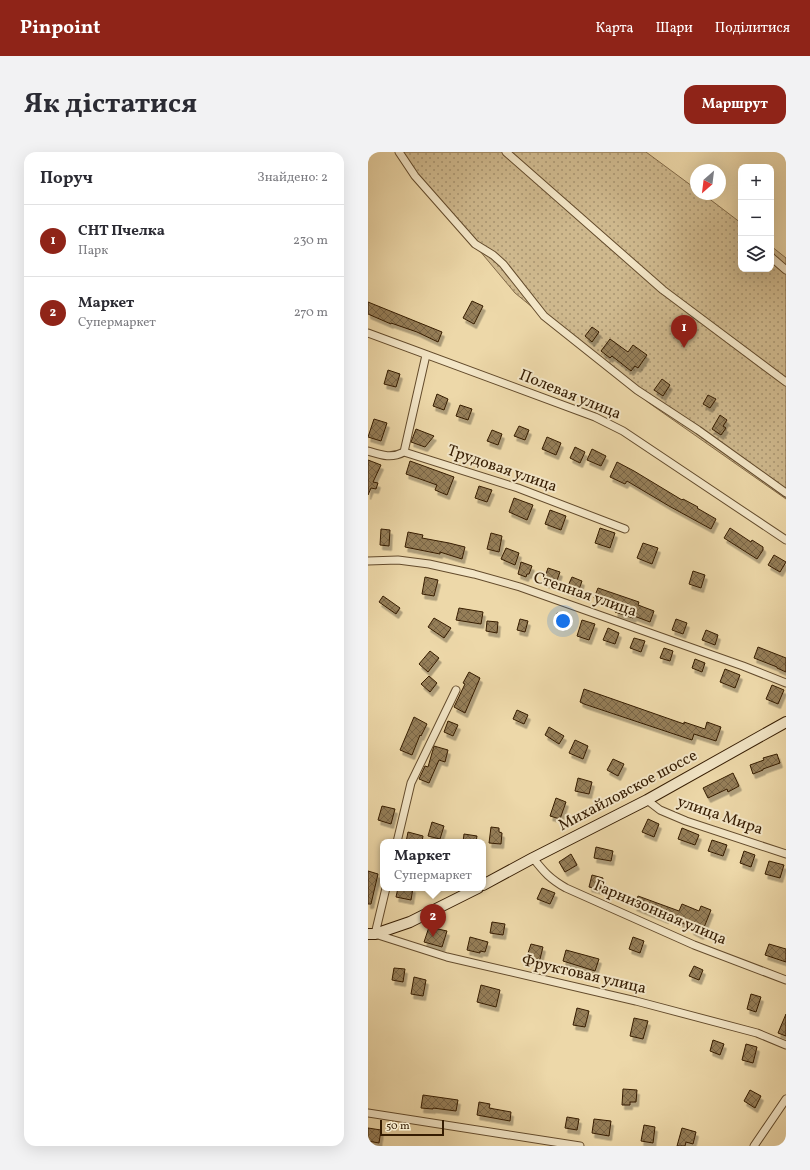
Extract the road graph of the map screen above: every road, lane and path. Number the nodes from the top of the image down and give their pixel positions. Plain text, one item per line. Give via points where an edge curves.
1 (399, 152) edge
2 (506, 152) edge
3 (774, 260) edge
4 (786, 270) edge
5 (368, 333) edge
6 (426, 355) junction
7 (786, 382) edge
8 (368, 451) edge
9 (404, 452) junction
10 (786, 493) edge
11 (625, 529) dead end
12 (786, 540) edge
13 (368, 561) edge
14 (786, 683) edge
15 (456, 690) dead end
16 (786, 722) edge
17 (647, 800) junction
18 (398, 839) edge
19 (786, 854) edge
20 (533, 858) junction
21 (486, 884) edge
22 (385, 891) edge
23 (472, 891) edge
24 (371, 934) edge
25 (786, 980) edge
26 (786, 1046) edge
27 (786, 1099) edge
28 (368, 1113) edge
29 (580, 1146) edge
30 (754, 1146) edge

1 - 10 street via 415,176 475,244 503,264 544,316 637,390
2 - 7 street via 663,290
3 - 4 street
5 - 6 street, Полевая улица
6 - 9 street
6 - 12 street, Полевая улица via 595,417 623,431
8 - 9 street via 385,457 397,456
9 - 11 street, Трудовая улица via 518,488
13 - 14 street, Степная улица via 398,560 429,564 520,587
15 - 18 street via 411,783
16 - 17 main road, Михайловское шоссе
17 - 19 street, улица Мира via 660,810 686,821
17 - 20 main road, Михайловское шоссе
20 - 21 main road, Михайловское шоссе
20 - 25 street, Гарнизонная улица via 545,874 566,888 694,945
22 - 24 street
23 - 24 main road via 410,922
24 - 26 street, Фруктовая улица via 447,957 636,1001 757,1033
27 - 30 street
28 - 29 street

